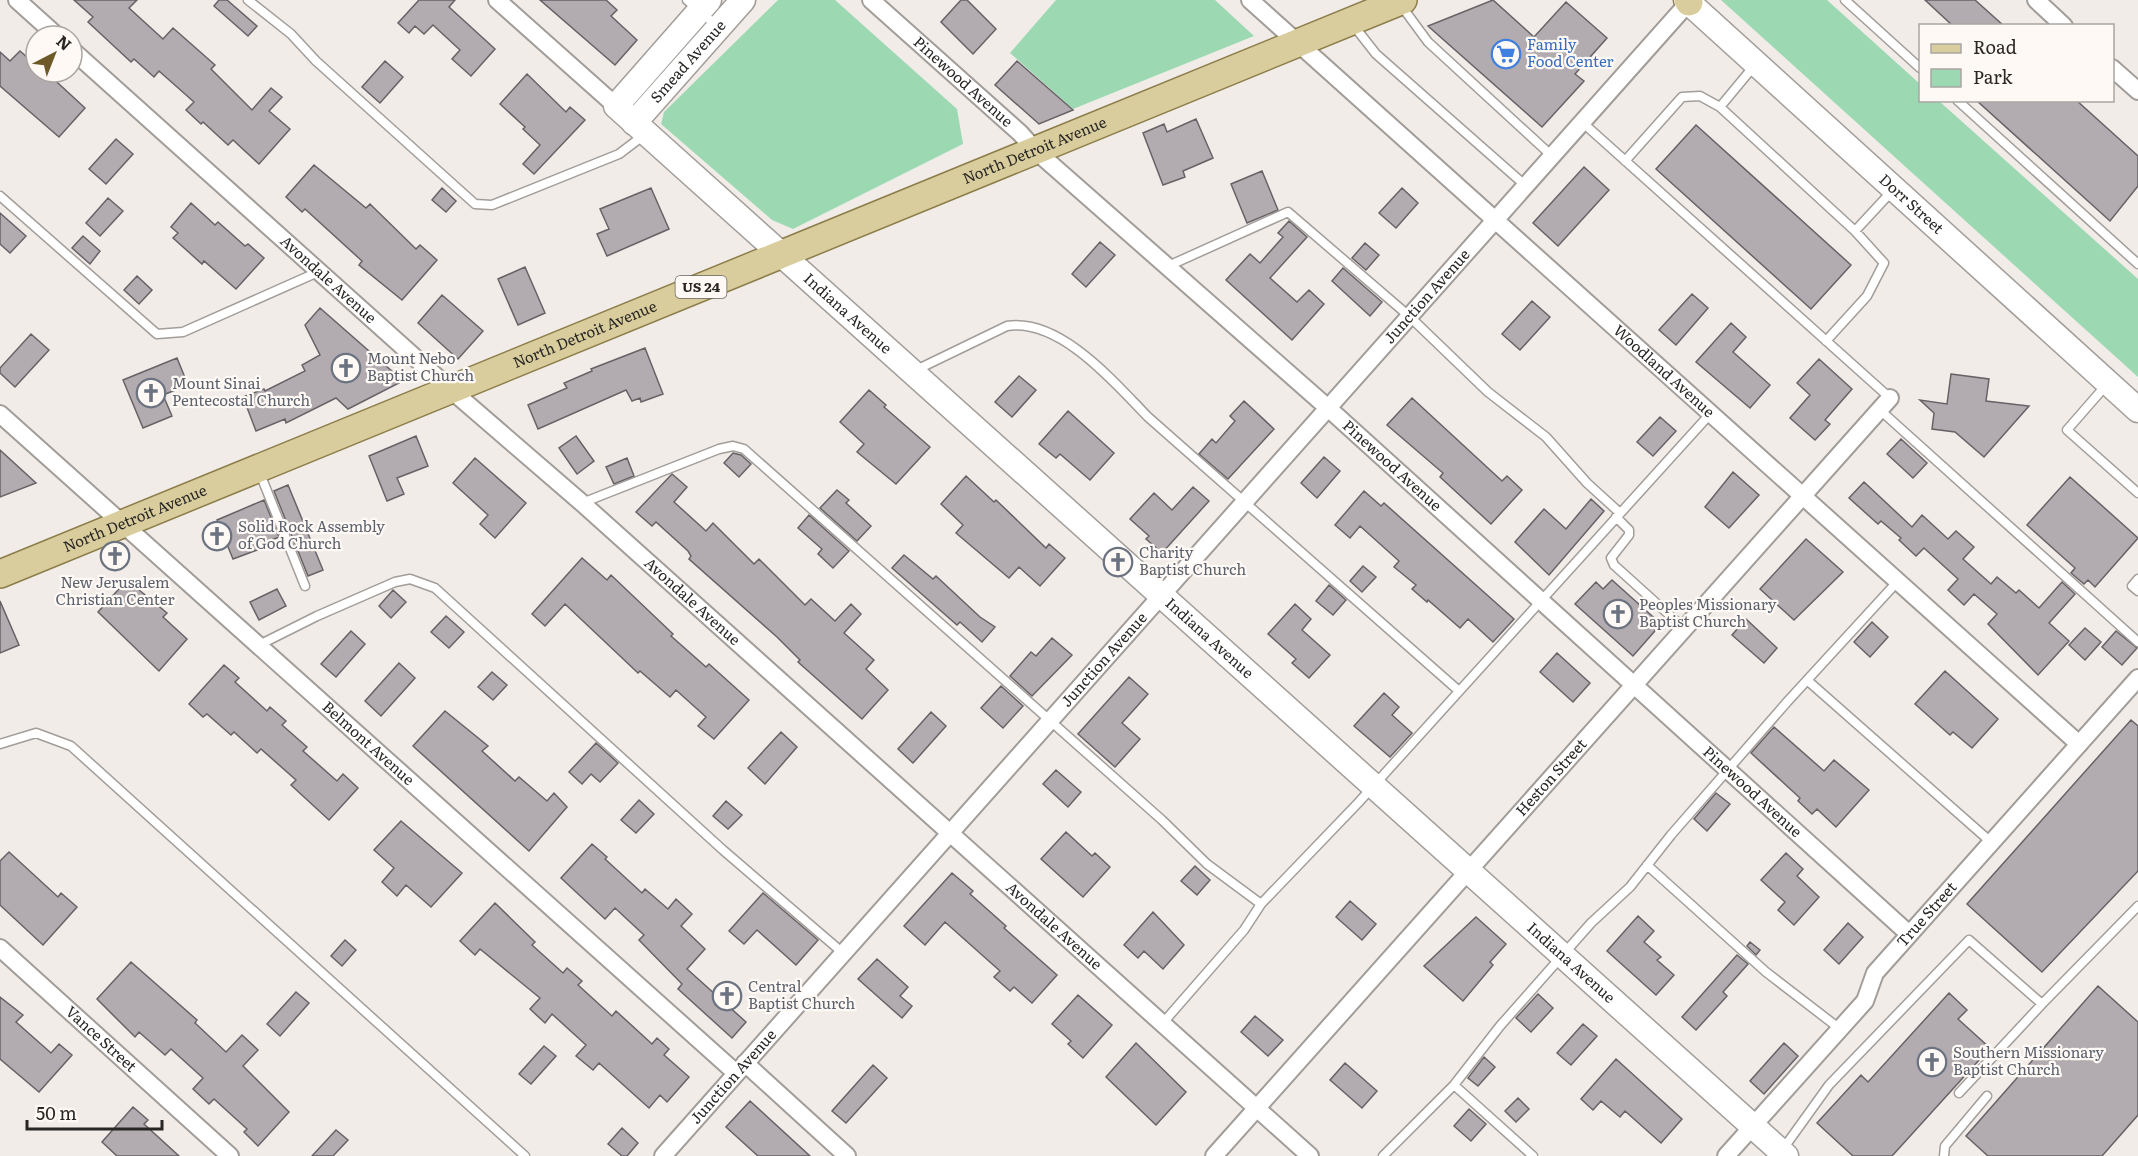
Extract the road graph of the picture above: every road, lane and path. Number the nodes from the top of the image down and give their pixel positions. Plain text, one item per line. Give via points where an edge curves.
1 (17, 0) edge
2 (248, 0) edge
3 (497, 0) edge
4 (743, 0) edge
5 (871, 0) edge
6 (1250, 0) edge
7 (1845, 0) edge
8 (2036, 0) edge
9 (1400, 1) edge
10 (1688, 1) edge
11 (699, 4) edge
12 (1350, 20) junction
13 (44, 24) edge
14 (2062, 24) edge
15 (718, 28) junction
16 (1296, 42) junction
17 (84, 61) edge
18 (1756, 63) junction
19 (1919, 67) edge
20 (2114, 70) edge
21 (2138, 91) edge
22 (1959, 102) edge
23 (616, 106) junction
24 (1720, 107) junction
25 (1582, 122) junction
26 (640, 128) junction
27 (1036, 151) junction
28 (1552, 156) junction
29 (1625, 161) junction
30 (1526, 186) junction
31 (1893, 189) junction
32 (0, 196) edge
33 (1496, 220) junction
34 (1855, 231) junction
35 (782, 255) junction
36 (2138, 264) edge
37 (1165, 267) junction
38 (319, 271) junction
39 (1409, 316) junction
40 (1826, 341) junction
41 (912, 372) junction
42 (2108, 383) junction
43 (450, 389) junction
44 (1885, 404) junction
45 (1328, 408) junction
46 (2138, 410) edge
47 (1711, 413) junction
48 (0, 414) edge
49 (258, 468) junction
50 (2138, 493) edge
51 (1803, 496) junction
52 (1245, 501) junction
53 (582, 503) junction
54 (1618, 515) junction
55 (123, 524) junction
56 (0, 574) edge
57 (2138, 579) edge
58 (1898, 581) junction
59 (305, 586) dead end
60 (2138, 591) edge
61 (1161, 596) junction
62 (1541, 599) junction
63 (1684, 629) junction
64 (2138, 642) edge
65 (259, 645) junction
66 (2138, 678) edge
67 (1808, 680) junction
68 (1634, 686) junction
69 (1460, 691) junction
70 (1050, 721) junction
71 (0, 744) edge
72 (2079, 744) junction
73 (1728, 771) junction
74 (1372, 786) junction
75 (949, 834) junction
76 (1992, 843) junction
77 (1647, 865) junction
78 (1467, 872) junction
79 (1261, 904) junction
80 (2138, 906) edge
81 (1909, 934) junction
82 (0, 948) edge
83 (843, 953) junction
84 (1563, 956) junction
85 (2042, 1004) junction
86 (1162, 1024) junction
87 (1840, 1029) junction
88 (741, 1068) junction
89 (1454, 1085) junction
90 (1959, 1093) dead end
91 (1988, 1096) dead end
92 (1256, 1108) junction
93 (1752, 1127) junction
94 (1783, 1154) edge
95 (230, 1156) edge
96 (525, 1156) edge
97 (663, 1156) edge
98 (847, 1156) edge
99 (1214, 1156) edge
100 (1310, 1156) edge
101 (1383, 1156) edge
102 (1533, 1156) edge
103 (1726, 1156) edge
104 (1944, 1156) edge

1 - 13 street
2 - 26 lane via 291,34 475,204 492,205 619,154
3 - 23 street, Indiana Avenue
4 - 15 street, Smead Avenue
5 - 27 street, Pinewood Avenue
6 - 16 street, Woodland Avenue
7 - 19 lane
8 - 14 street
9 - 12 main road, North Detroit Avenue / US 24
9 - 28 lane via 1428,42
10 - 18 street, Dorr Street
10 - 25 street, Junction Avenue
11 - 15 lane
11 - 23 street, Smead Avenue
12 - 16 main road, North Detroit Avenue / US 24
12 - 30 lane via 1376,54
15 - 26 street, Smead Avenue
16 - 27 main road, North Detroit Avenue / US 24
16 - 33 street, Woodland Avenue
17 - 38 street, Avondale Avenue
18 - 24 lane
18 - 31 street, Dorr Street
20 - 21 street
22 - 36 lane
23 - 26 street, Indiana Avenue
24 - 29 lane via 1700,96 1682,97
24 - 34 lane
25 - 28 street, Junction Avenue
25 - 29 lane
26 - 35 street, Indiana Avenue
27 - 35 main road, North Detroit Avenue / US 24
27 - 37 street, Pinewood Avenue
28 - 30 street, Junction Avenue
29 - 40 lane
30 - 33 street, Junction Avenue
31 - 34 lane
31 - 42 street, Dorr Street
32 - 38 lane via 157,334 183,332
33 - 39 street, Junction Avenue
33 - 47 street, Woodland Avenue
34 - 40 lane via 1884,263 1867,296
35 - 41 street, Indiana Avenue
35 - 43 main road, North Detroit Avenue / US 24
37 - 39 lane via 1288,212
37 - 45 street, Pinewood Avenue
38 - 43 street, Avondale Avenue
39 - 45 street, Junction Avenue
39 - 54 lane via 1488,392 1546,437
40 - 44 lane
41 - 52 lane via 1007,326 1041,327 1113,380 1148,417
41 - 61 street, Indiana Avenue
42 - 46 street, Dorr Street
42 - 50 lane via 2067,430
43 - 49 main road, North Detroit Avenue / US 24
43 - 53 street, Avondale Avenue
44 - 51 street, Heston Street
44 - 64 lane
45 - 52 street, Junction Avenue
45 - 62 street, Pinewood Avenue
47 - 51 street, Woodland Avenue
47 - 54 lane
48 - 55 street, Belmont Avenue
49 - 55 main road, North Detroit Avenue / US 24
49 - 59 lane
51 - 58 street, Woodland Avenue
51 - 63 street, Heston Street
52 - 61 street, Junction Avenue
52 - 69 lane
53 - 70 lane via 719,449 744,449
53 - 75 street, Avondale Avenue
54 - 62 lane
54 - 63 lane via 1629,535 1611,558 1614,565
55 - 56 main road, North Detroit Avenue / US 24
55 - 65 street, Belmont Avenue
57 - 60 lane via 2132,585
58 - 67 lane
58 - 72 street, Woodland Avenue
61 - 70 street, Junction Avenue
61 - 74 street, Indiana Avenue
62 - 68 street, Pinewood Avenue
62 - 69 lane
63 - 68 street, Heston Street
65 - 83 lane via 395,582 410,579 435,588 723,850
65 - 88 street, Belmont Avenue
66 - 72 street, True Street
67 - 73 lane
67 - 76 lane
68 - 73 street, Pinewood Avenue
68 - 78 street, Heston Street
69 - 74 lane
70 - 75 street, Junction Avenue
70 - 79 lane via 1207,864
71 - 96 lane via 36,733 71,746
72 - 76 street, True Street
73 - 77 lane
73 - 81 street, Pinewood Avenue
74 - 78 street, Indiana Avenue
74 - 79 lane
75 - 83 street, Junction Avenue
75 - 86 street, Avondale Avenue
76 - 81 street, True Street
77 - 84 lane
77 - 87 lane via 1766,972
78 - 84 street, Indiana Avenue
78 - 92 street, Heston Street
79 - 86 lane via 1244,930
80 - 85 lane
81 - 87 street, True Street via 1875,973 1865,1001
82 - 95 street, Vance Street
83 - 88 street, Junction Avenue
84 - 89 lane
84 - 93 street, Indiana Avenue
85 - 90 lane
85 - 94 lane via 1969,940 1829,1085
86 - 92 street, Avondale Avenue
87 - 93 street, True Street
88 - 97 street, Junction Avenue
88 - 98 street, Belmont Avenue
89 - 101 lane
89 - 102 lane
91 - 104 lane via 1945,1146
92 - 99 street, Heston Street
92 - 100 street, Avondale Avenue
93 - 94 street, Indiana Avenue
93 - 103 street, True Street

